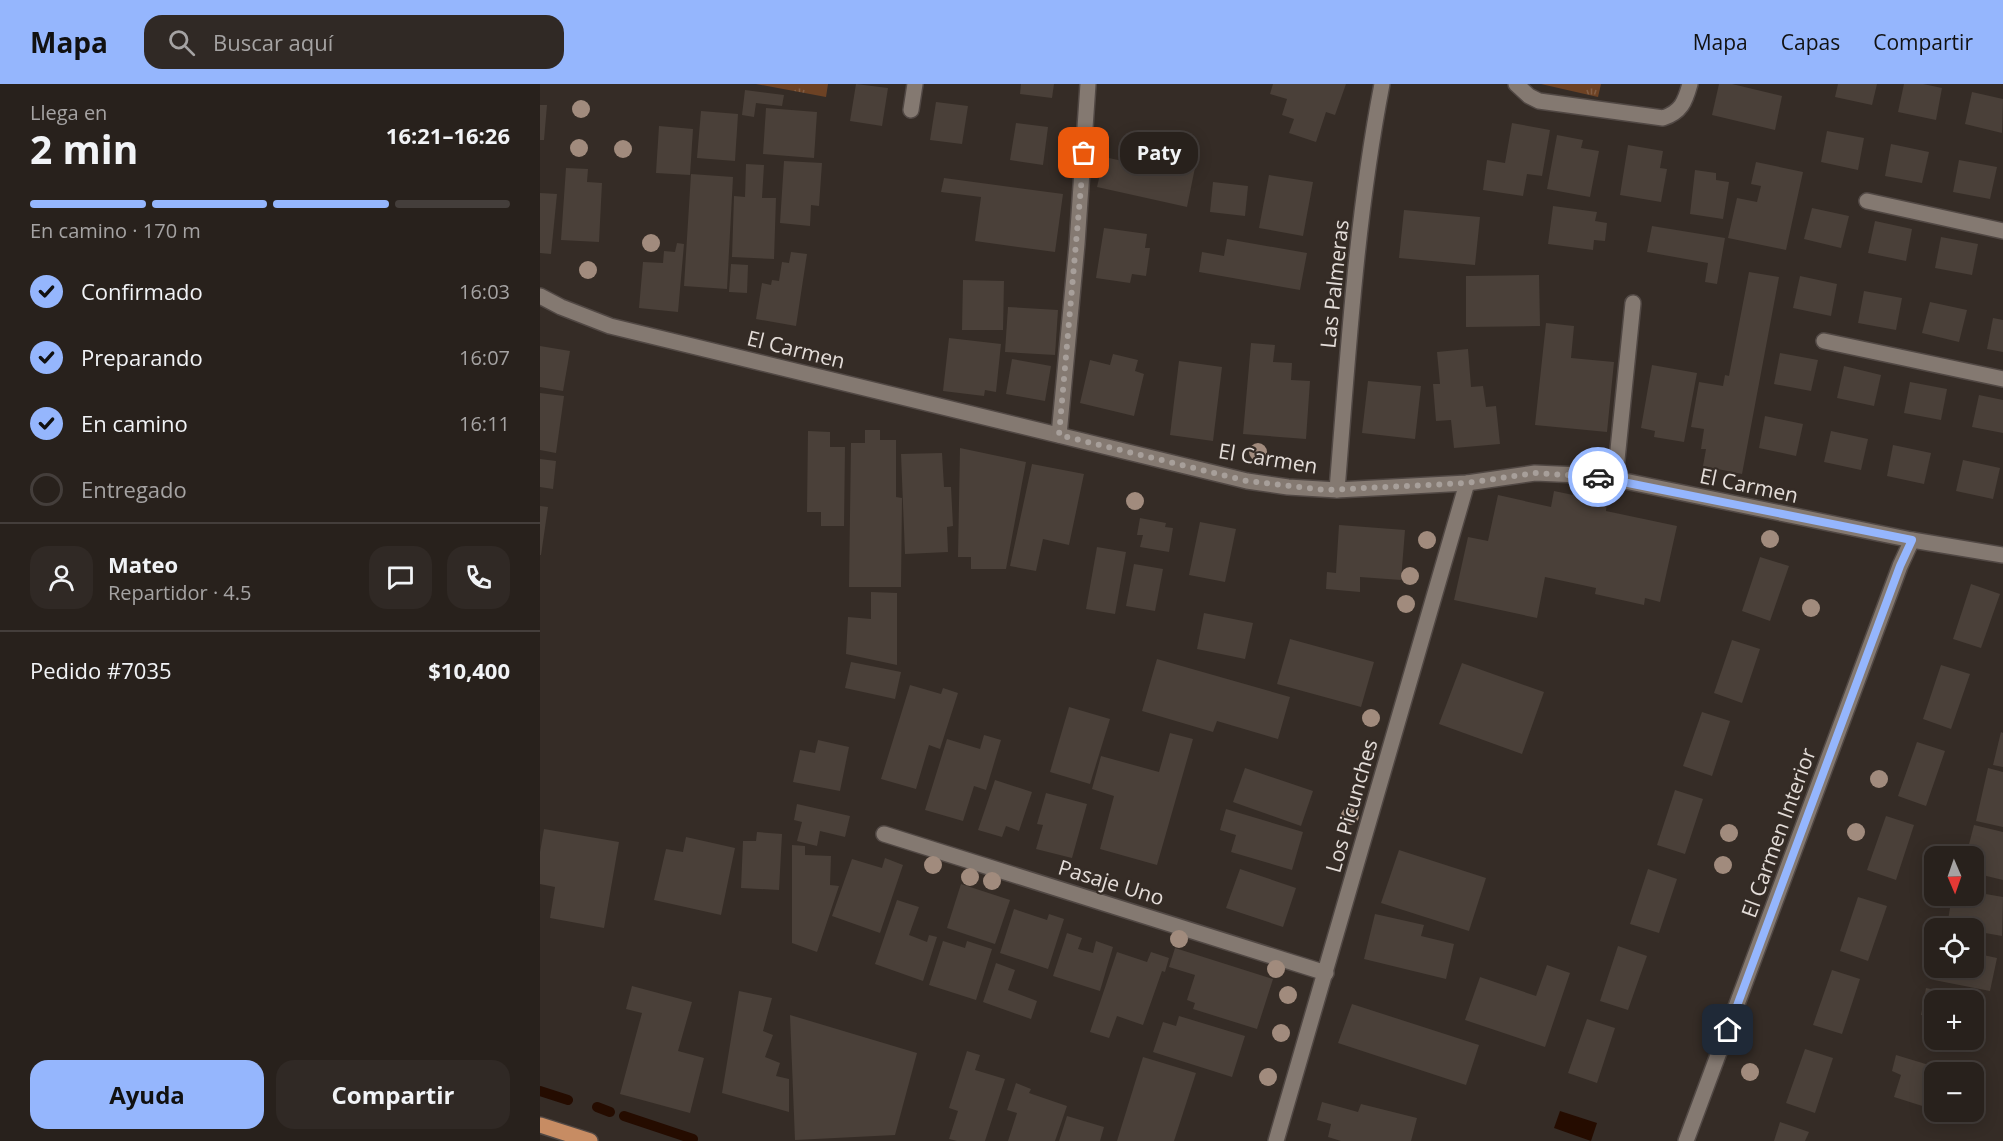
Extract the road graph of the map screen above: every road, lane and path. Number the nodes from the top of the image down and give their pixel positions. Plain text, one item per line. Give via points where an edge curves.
1 (915, 84) edge
2 (1088, 84) edge
3 (1382, 84) edge
4 (1516, 84) edge
5 (1689, 84) edge
6 (911, 110) dead end
7 (1867, 201) dead end
8 (2003, 231) edge
9 (540, 296) edge
10 (1633, 303) dead end
11 (1824, 341) dead end
12 (2003, 379) edge
13 (1059, 435) junction
14 (1615, 479) junction
15 (1467, 483) junction
16 (1337, 490) junction
17 (1912, 540) junction
18 (2003, 555) edge
19 (884, 834) dead end
20 (1326, 973) junction
21 (540, 1125) edge
22 (590, 1141) edge
23 (1276, 1141) edge
24 (1686, 1141) edge

1 - 6 street
2 - 13 street
3 - 16 street, Las Palmeras via 1369,156 1352,308
4 - 5 street via 1539,100 1663,118 1675,114 1685,102
7 - 8 street
9 - 13 street, El Carmen via 610,326
10 - 14 street
11 - 12 street
13 - 16 street, El Carmen via 1247,481
14 - 15 street, El Carmen via 1535,473
14 - 17 street, El Carmen
15 - 16 street, El Carmen
15 - 20 street, Los Picunches
17 - 18 street, El Carmen
17 - 24 street, El Carmen Interior
19 - 20 street, Pasaje Uno
20 - 23 street, Los Picunches
21 - 22 main road

